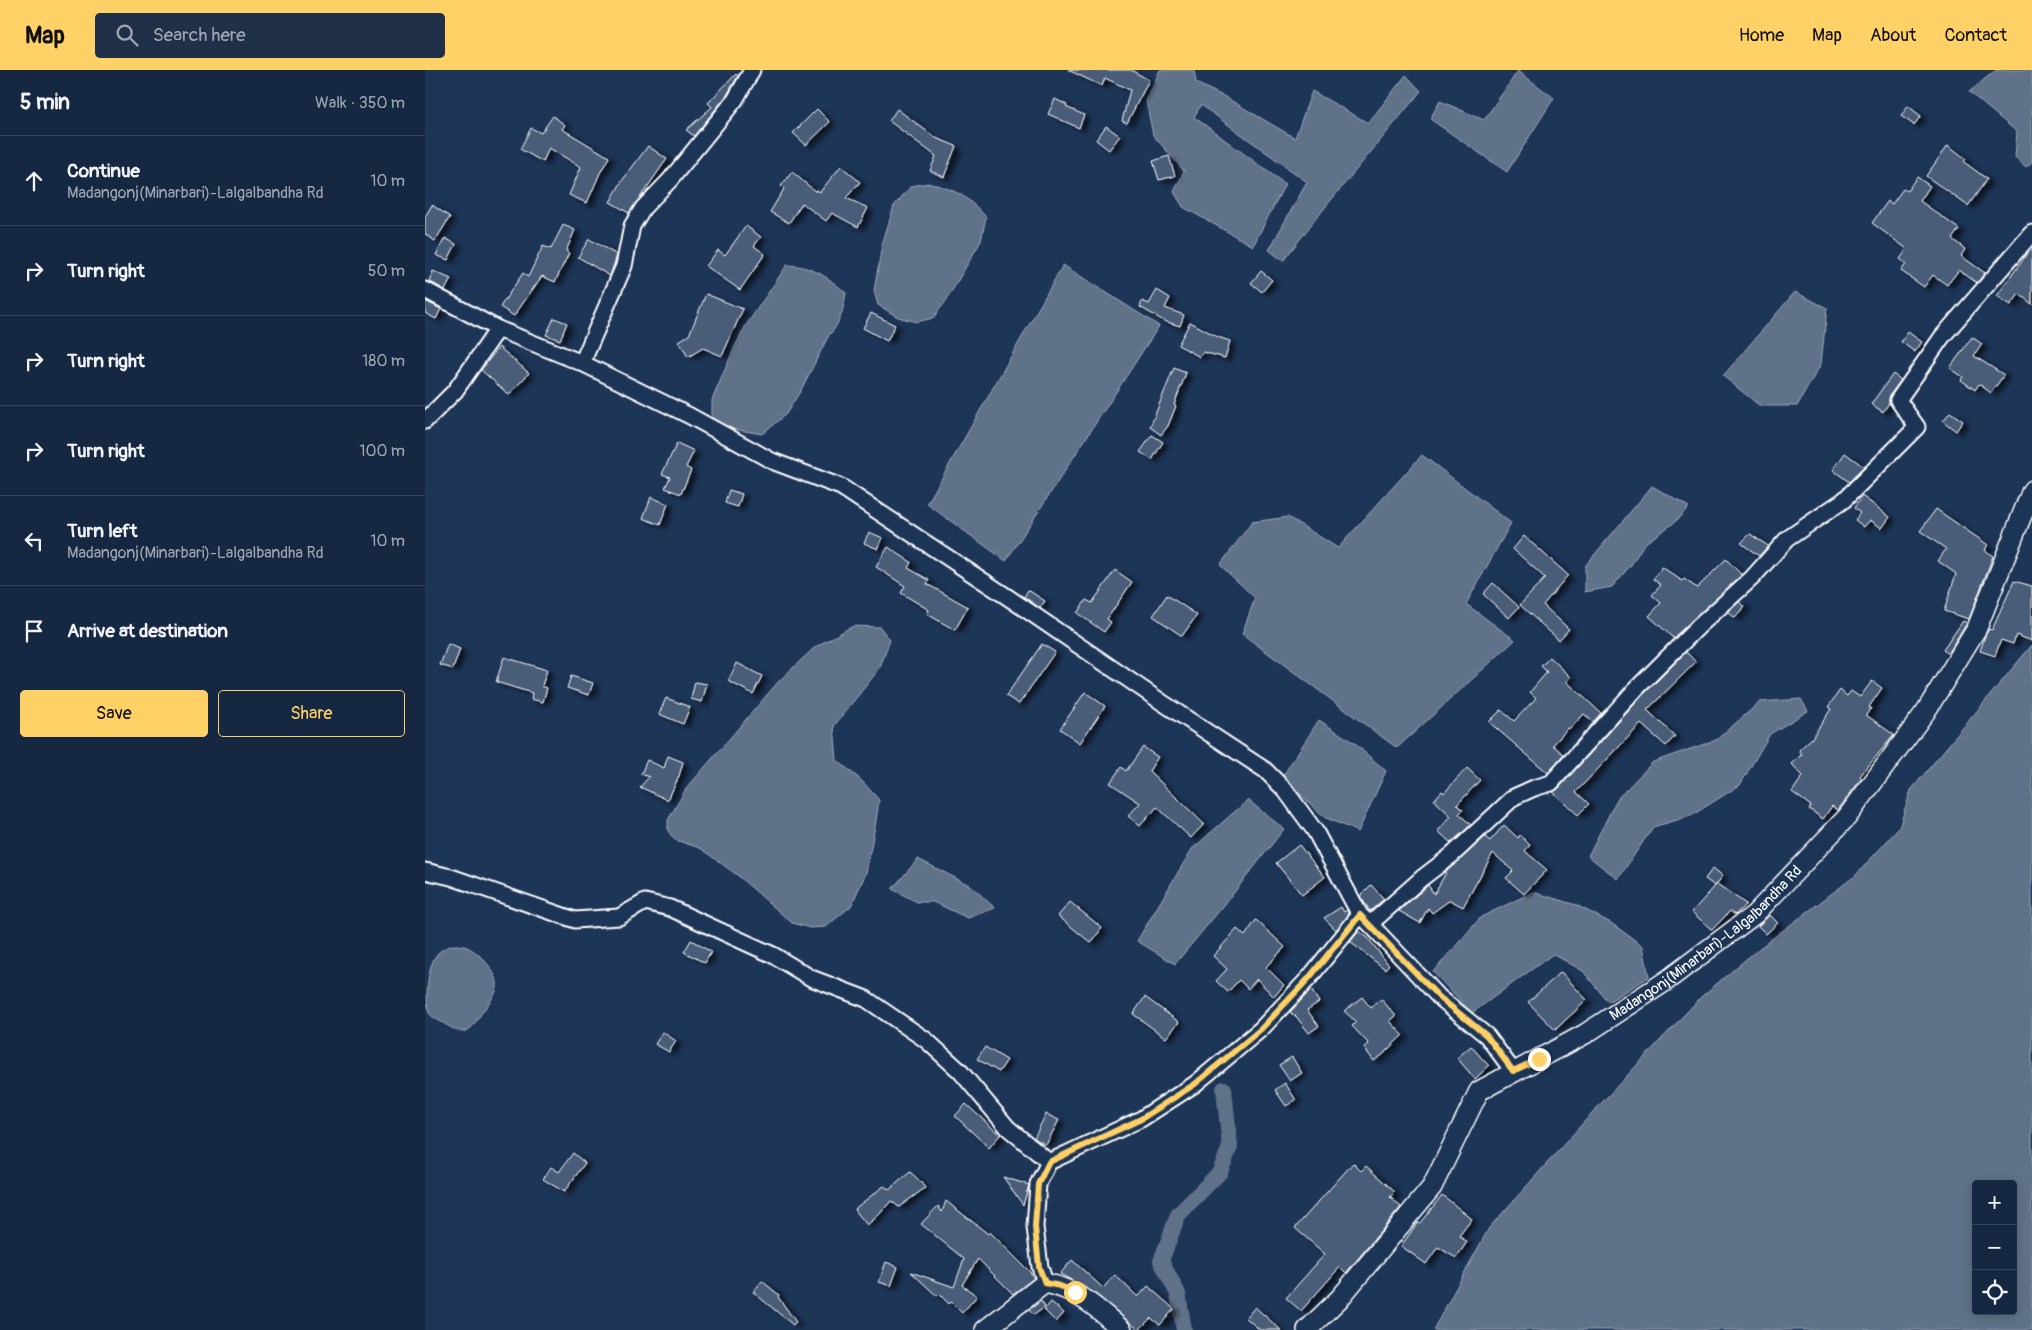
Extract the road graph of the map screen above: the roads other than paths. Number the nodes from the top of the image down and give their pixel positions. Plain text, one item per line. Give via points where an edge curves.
1 (752, 70) edge
2 (2032, 233) edge
3 (425, 290) edge
4 (498, 329) junction
5 (582, 364) junction
6 (425, 421) edge
7 (2032, 490) edge
8 (425, 872) edge
9 (1365, 920) junction
10 (1513, 1071) junction
11 (1049, 1162) junction
12 (1045, 1283) junction
13 (985, 1330) edge
14 (1122, 1330) edge
15 (1307, 1330) edge

1 - 5 street via 735,100 643,208 632,226 624,266
2 - 9 street via 1942,337 1898,400 1917,427 1844,500 1787,540 1752,578 1697,627 1551,783 1514,797 1453,856
3 - 4 street
4 - 5 street
4 - 6 street via 455,391
5 - 9 street via 690,416 771,461 841,486 1265,770 1285,790 1315,831
7 - 10 main road, Madangonj(Minarbari)-Lalgalbandha Rd via 1977,628 1927,711 1847,817 1755,914 1666,981 1593,1029
8 - 11 street via 451,877 575,920 619,917 645,902 670,908 773,956 811,978 866,999 926,1040 960,1071 1008,1128
9 - 10 street via 1439,997 1487,1036
9 - 11 street via 1261,1029 1195,1084 1141,1119
10 - 15 main road, Madangonj(Minarbari)-Lalgalbandha Rd via 1479,1091 1432,1187 1340,1298
11 - 12 street via 1038,1184 1035,1227 1039,1267
12 - 13 main road
12 - 14 main road via 1075,1292

